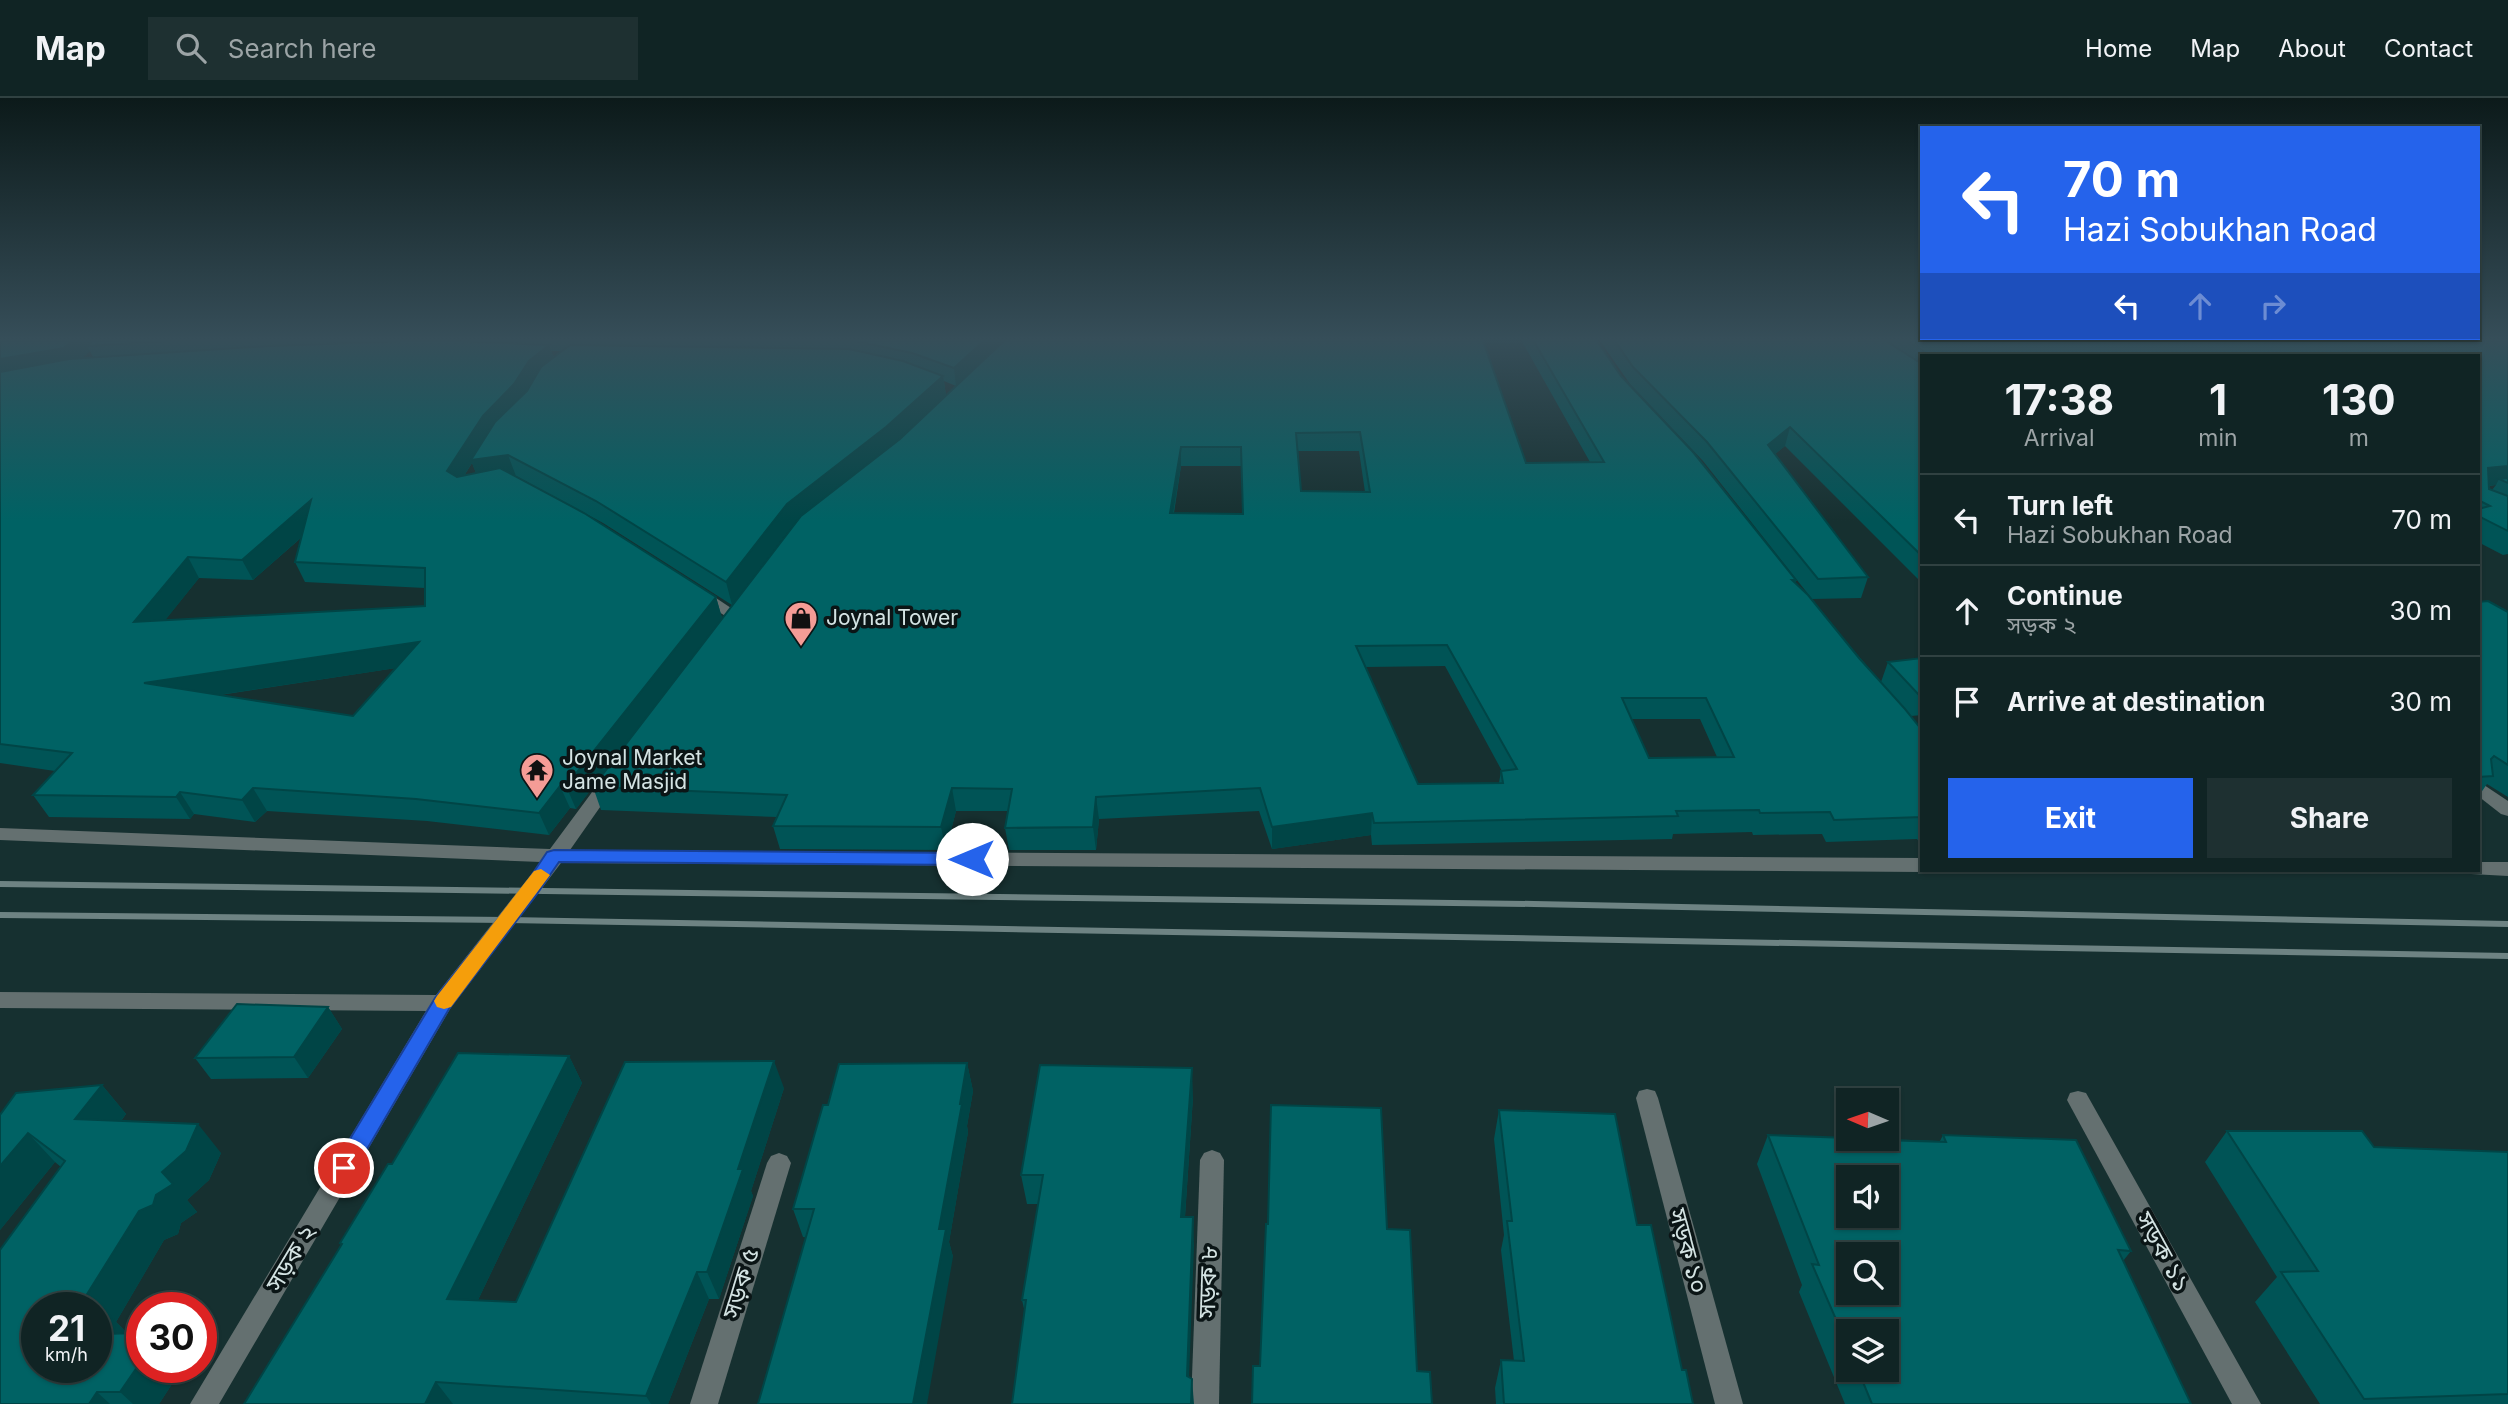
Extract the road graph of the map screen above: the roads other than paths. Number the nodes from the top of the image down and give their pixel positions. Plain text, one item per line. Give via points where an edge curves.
1 (689, 587) edge
2 (746, 601) edge
3 (621, 767) edge
4 (2480, 789) edge
5 (2508, 810) edge
6 (0, 834) edge
7 (554, 856) junction
8 (1920, 865) edge
9 (2480, 869) edge
10 (2508, 869) edge
11 (0, 1000) edge
12 (442, 1003) junction
13 (1647, 1098) dead end
14 (2078, 1100) dead end
15 (1212, 1160) dead end
16 (779, 1163) dead end
17 (204, 1404) edge
18 (704, 1404) edge
19 (1205, 1404) edge
20 (1729, 1404) edge
21 (2247, 1404) edge

1 - 2 street via 731,621
3 - 7 street, সড়ক ২
4 - 5 street
6 - 7 street
7 - 8 street
7 - 12 street, সড়ক ২
9 - 10 street
11 - 12 street
12 - 17 street, সড়ক ২
13 - 20 street, সড়ক ১০
14 - 21 street, সড়ক ১১
15 - 19 street, সড়ক ৮
16 - 18 street, সড়ক ৫

